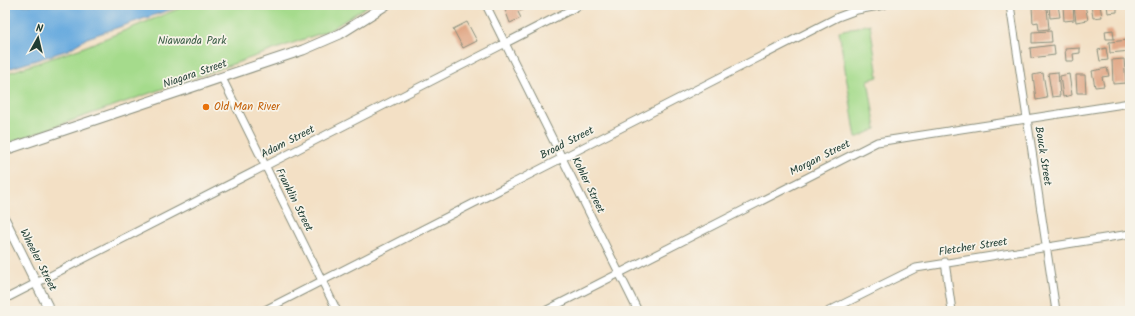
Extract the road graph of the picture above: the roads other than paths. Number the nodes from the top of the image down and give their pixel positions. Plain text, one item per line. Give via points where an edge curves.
1 (386, 5) edge
2 (486, 5) edge
3 (580, 5) edge
4 (884, 5) edge
5 (1010, 5) edge
6 (505, 43) junction
7 (222, 78) junction
8 (1130, 103) edge
9 (1027, 119) junction
10 (5, 150) edge
11 (562, 158) junction
12 (264, 166) junction
13 (5, 220) edge
14 (1130, 234) edge
15 (1046, 246) junction
16 (945, 262) junction
17 (620, 273) junction
18 (322, 281) junction
19 (36, 283) junction
20 (5, 299) edge
21 (50, 311) edge
22 (263, 311) edge
23 (337, 311) edge
24 (546, 311) edge
25 (638, 311) edge
26 (829, 311) edge
27 (952, 311) edge
28 (1056, 311) edge

1 - 7 main road, Niagara Street via 320,43
2 - 6 street, Kohler Street
3 - 6 street, Adam Street
4 - 11 street, Broad Street via 838,17
5 - 9 street, Bouck Street
6 - 11 street, Kohler Street
6 - 12 street, Adam Street
7 - 10 main road, Niagara Street
7 - 12 street, Franklin Street
8 - 9 street, Morgan Street
9 - 15 street, Bouck Street
9 - 17 street, Morgan Street via 877,142
11 - 17 street, Kohler Street
11 - 18 street, Broad Street
12 - 18 street, Franklin Street
12 - 19 street, Adam Street
13 - 19 main road, Wheeler Street
14 - 15 street, Fletcher Street
15 - 16 street, Fletcher Street
15 - 28 street, Bouck Street
16 - 26 street, Fletcher Street via 916,268
16 - 27 street
17 - 24 street, Morgan Street
17 - 25 street, Kohler Street
18 - 22 street, Broad Street
18 - 23 street, Franklin Street
19 - 20 street, Adam Street
19 - 21 main road, Wheeler Street

